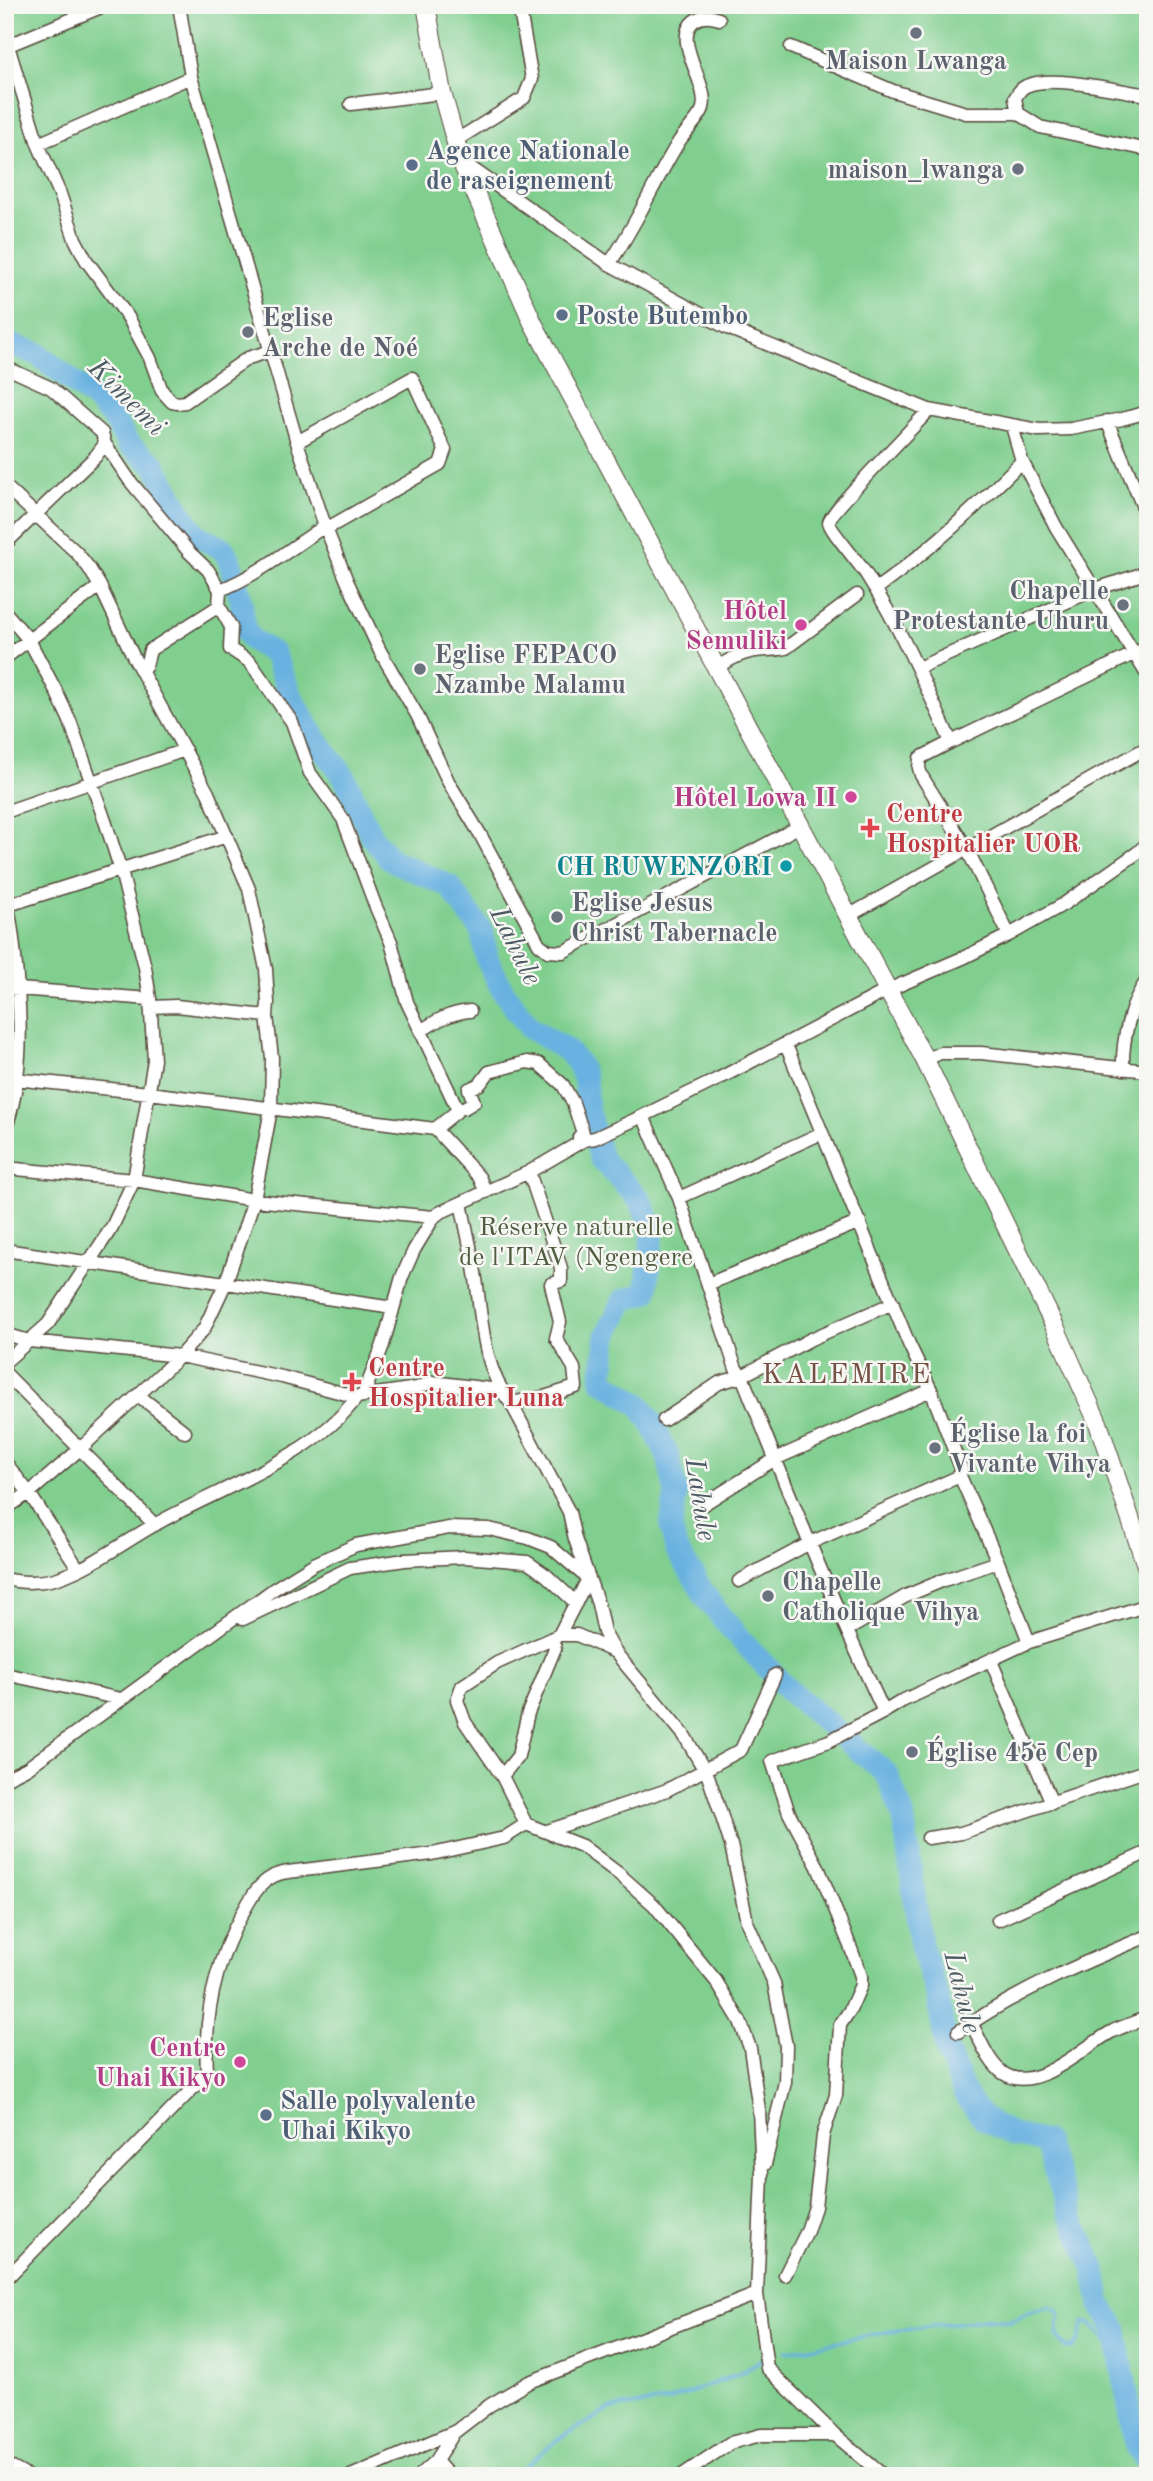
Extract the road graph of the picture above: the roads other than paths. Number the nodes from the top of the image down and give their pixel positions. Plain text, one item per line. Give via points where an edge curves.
1 (106, 5) edge
2 (179, 5) edge
3 (426, 5) edge
4 (519, 5) edge
5 (719, 19) dead end
6 (7, 40) edge
7 (791, 47) dead end
8 (191, 77) junction
9 (442, 93) junction
10 (1148, 95) edge
11 (351, 104) dead end
12 (1018, 113) junction
13 (454, 141) junction
14 (38, 145) junction
15 (1148, 150) edge
16 (461, 161) junction
17 (609, 264) junction
18 (271, 351) junction
19 (5, 367) edge
20 (929, 410) junction
21 (1148, 412) edge
22 (1107, 421) junction
23 (1012, 426) junction
24 (297, 442) junction
25 (105, 444) junction
26 (1022, 461) junction
27 (5, 486) edge
28 (36, 514) junction
29 (1148, 519) edge
30 (326, 528) junction
31 (5, 544) edge
32 (1148, 572) edge
33 (100, 586) junction
34 (876, 589) junction
35 (1096, 589) junction
36 (220, 590) junction
37 (857, 595) dead end
38 (219, 606) junction
39 (5, 612) edge
40 (29, 640) junction
41 (1142, 650) edge
42 (5, 657) edge
43 (717, 667) junction
44 (918, 668) junction
45 (139, 669) junction
46 (1148, 676) edge
47 (951, 742) junction
48 (1148, 747) edge
49 (185, 750) junction
50 (92, 783) junction
51 (5, 812) edge
52 (802, 825) junction
53 (227, 836) junction
54 (1148, 843) edge
55 (967, 849) junction
56 (121, 872) junction
57 (6, 902) edge
58 (850, 915) junction
59 (1009, 935) junction
60 (1148, 979) edge
61 (5, 988) edge
62 (19, 988) junction
63 (888, 990) junction
64 (151, 1003) junction
65 (470, 1011) dead end
66 (267, 1016) junction
67 (421, 1031) junction
68 (786, 1045) junction
69 (925, 1060) junction
70 (1123, 1069) junction
71 (1148, 1071) edge
72 (11, 1079) edge
73 (149, 1093) junction
74 (457, 1108) junction
75 (271, 1109) junction
76 (643, 1116) junction
77 (436, 1129) junction
78 (5, 1131) edge
79 (822, 1133) junction
80 (582, 1141) junction
81 (5, 1168) edge
82 (529, 1172) junction
83 (134, 1180) junction
84 (486, 1192) junction
85 (679, 1198) junction
86 (254, 1200) junction
87 (461, 1203) junction
88 (434, 1217) junction
89 (860, 1222) junction
90 (5, 1250) edge
91 (88, 1263) junction
92 (226, 1282) junction
93 (708, 1284) junction
94 (893, 1303) junction
95 (393, 1308) junction
96 (5, 1334) edge
97 (29, 1341) junction
98 (180, 1356) junction
99 (5, 1362) edge
100 (5, 1373) edge
101 (742, 1376) junction
102 (499, 1390) junction
103 (931, 1390) junction
104 (138, 1395) junction
105 (360, 1396) junction
106 (510, 1404) junction
107 (664, 1420) dead end
108 (185, 1433) dead end
109 (80, 1449) junction
110 (775, 1459) junction
111 (5, 1462) edge
112 (960, 1476) junction
113 (29, 1493) junction
114 (704, 1504) dead end
115 (5, 1509) edge
116 (155, 1525) junction
117 (810, 1543) junction
118 (998, 1562) junction
119 (79, 1569) junction
120 (1148, 1571) edge
121 (5, 1579) edge
122 (588, 1579) junction
123 (739, 1581) dead end
124 (576, 1603) junction
125 (1148, 1605) edge
126 (219, 1630) junction
127 (847, 1630) junction
128 (556, 1637) junction
129 (1030, 1642) junction
130 (615, 1652) junction
131 (991, 1661) junction
132 (5, 1674) edge
133 (775, 1675) dead end
134 (121, 1699) junction
135 (884, 1712) junction
136 (704, 1770) junction
137 (1148, 1770) edge
138 (502, 1776) junction
139 (5, 1779) edge
140 (1052, 1803) junction
141 (526, 1824) junction
142 (547, 1831) junction
143 (928, 1838) dead end
144 (1148, 1852) edge
145 (998, 1920) dead end
146 (1148, 1936) edge
147 (1148, 2017) edge
148 (971, 2023) junction
149 (958, 2032) dead end
150 (762, 2175) junction
151 (785, 2275) dead end
152 (5, 2280) edge
153 (757, 2294) junction
154 (456, 2431) junction
155 (835, 2435) junction
156 (436, 2461) junction
157 (5, 2464) edge
158 (27, 2476) edge
159 (351, 2476) edge
160 (419, 2476) edge
161 (449, 2476) edge
162 (681, 2476) edge
163 (884, 2476) edge

1 - 6 street
2 - 8 street
3 - 9 highway
4 - 13 street via 532,79 524,98
5 - 17 street via 701,17 688,30 704,108 680,139
6 - 14 street
7 - 12 street via 892,91 966,113
8 - 14 street
8 - 18 street
9 - 11 street
9 - 13 highway
10 - 12 street via 1040,82 1023,87 1015,98
12 - 15 street via 1040,127
13 - 16 highway
14 - 18 street via 80,250 128,317 167,398 186,402 248,358
16 - 17 street
16 - 43 highway via 540,336
17 - 20 street via 724,327
18 - 24 street
19 - 25 street via 51,388 102,433
20 - 23 street
20 - 34 street via 829,521
21 - 22 street
22 - 23 street via 1071,429
22 - 29 street
23 - 26 street
24 - 30 street
24 - 30 street via 412,378 445,450 440,464
25 - 28 street
25 - 36 street
26 - 34 street via 975,510
26 - 35 street via 1056,527
27 - 28 street
28 - 31 street
28 - 33 street via 77,553
30 - 36 street
30 - 52 street via 380,652 539,944 548,951 563,952
32 - 35 street
33 - 40 street
33 - 45 street
34 - 44 street
35 - 41 street
35 - 44 street
36 - 38 street
37 - 43 street via 786,648 751,651
38 - 45 street via 150,650 146,666
38 - 67 street via 231,627 230,649 250,662 292,722 310,773 343,819
39 - 40 street
40 - 42 street
40 - 50 street via 70,721
41 - 46 street
41 - 47 street
43 - 52 highway
44 - 47 street
45 - 49 street
47 - 55 street via 920,758 919,768
48 - 55 street
49 - 50 street
49 - 53 street
50 - 51 street
50 - 56 street
52 - 58 highway
53 - 56 street
53 - 66 street via 249,889 257,923 266,969
54 - 59 street via 1064,904
55 - 58 street
55 - 59 street
56 - 57 street
56 - 64 street
57 - 62 street
58 - 63 highway
59 - 63 street
60 - 70 street via 1133,1010
61 - 62 street
62 - 64 street
62 - 72 street via 20,1026
63 - 68 street
63 - 69 highway
64 - 66 street
64 - 73 street via 154,1060
65 - 67 street via 438,1019
66 - 75 street
67 - 74 street
68 - 76 street
68 - 79 street
69 - 70 street via 940,1054 981,1054
69 - 120 highway via 1098,1423
70 - 71 street
72 - 73 street
72 - 78 street
73 - 75 street
73 - 83 street
74 - 77 street
74 - 80 street via 474,1102 469,1089 489,1072 527,1062 539,1064 563,1085 573,1103
75 - 77 street
75 - 86 street
76 - 80 street
76 - 85 street
77 - 84 street via 479,1177
79 - 85 street
79 - 89 street
80 - 82 street
81 - 83 street
82 - 84 street
82 - 106 street via 561,1268 561,1281 551,1284 559,1322 556,1338 574,1368 576,1387
83 - 86 street
83 - 91 street via 112,1227
84 - 87 street
85 - 93 street
86 - 88 street
86 - 92 street
87 - 88 street
87 - 102 street via 486,1346
88 - 95 street via 414,1250
89 - 93 street
89 - 94 street
90 - 91 street
91 - 92 street
91 - 97 street via 48,1324
92 - 95 street
92 - 98 street via 204,1329
93 - 101 street
94 - 101 street
94 - 103 street
95 - 105 street via 383,1345
96 - 97 street
97 - 98 street
97 - 99 street
98 - 104 street
98 - 105 street
100 - 109 street
101 - 107 street via 719,1383
101 - 110 street
102 - 105 street via 432,1382
102 - 106 street
103 - 110 street
103 - 112 street via 961,1468
104 - 108 street
104 - 109 street
105 - 116 street via 289,1455
106 - 122 street via 569,1512
109 - 113 street
109 - 116 street
110 - 114 street
110 - 117 street
111 - 113 street
112 - 117 street
112 - 118 street
113 - 115 street
113 - 119 street
116 - 119 street
117 - 123 street
117 - 127 street
118 - 127 street via 906,1596
118 - 129 street
119 - 121 street via 56,1579
122 - 124 street
122 - 126 street via 551,1547 528,1538 489,1529 449,1528 356,1545 314,1564
122 - 130 street
124 - 126 street via 527,1562 464,1557 405,1560 350,1569
124 - 128 street
125 - 129 street
126 - 134 street
127 - 135 street
128 - 130 street via 577,1635
128 - 138 street via 528,1713 518,1756
128 - 138 street via 496,1663 462,1686 457,1700 465,1721
129 - 131 street
130 - 136 street via 684,1735
131 - 135 street
131 - 140 street
132 - 134 street
133 - 136 street via 741,1750
134 - 139 street
135 - 151 street via 829,1741 772,1761 789,1813 841,1923 861,1985 840,2025 836,2095 823,2135 815,2207
136 - 142 street via 667,1790
136 - 150 street via 731,1845 747,1922 774,1983 786,2046 785,2082
137 - 140 street
138 - 141 street
140 - 143 street via 961,1833
141 - 142 street
141 - 152 street via 504,1838 432,1854 288,1872 256,1889 225,1947 216,1976 206,2043 207,2072
142 - 150 street via 582,1846 654,1905 716,1981 750,2048
144 - 145 street
146 - 148 street via 1069,1969
147 - 148 street via 1111,2032 1060,2066 1024,2079 1000,2071
148 - 149 street
150 - 153 street
153 - 154 street via 529,2382
153 - 155 street via 766,2368
154 - 156 street
154 - 159 street
155 - 162 street via 761,2435 730,2443
155 - 163 street
156 - 160 street
156 - 161 street
157 - 158 street

